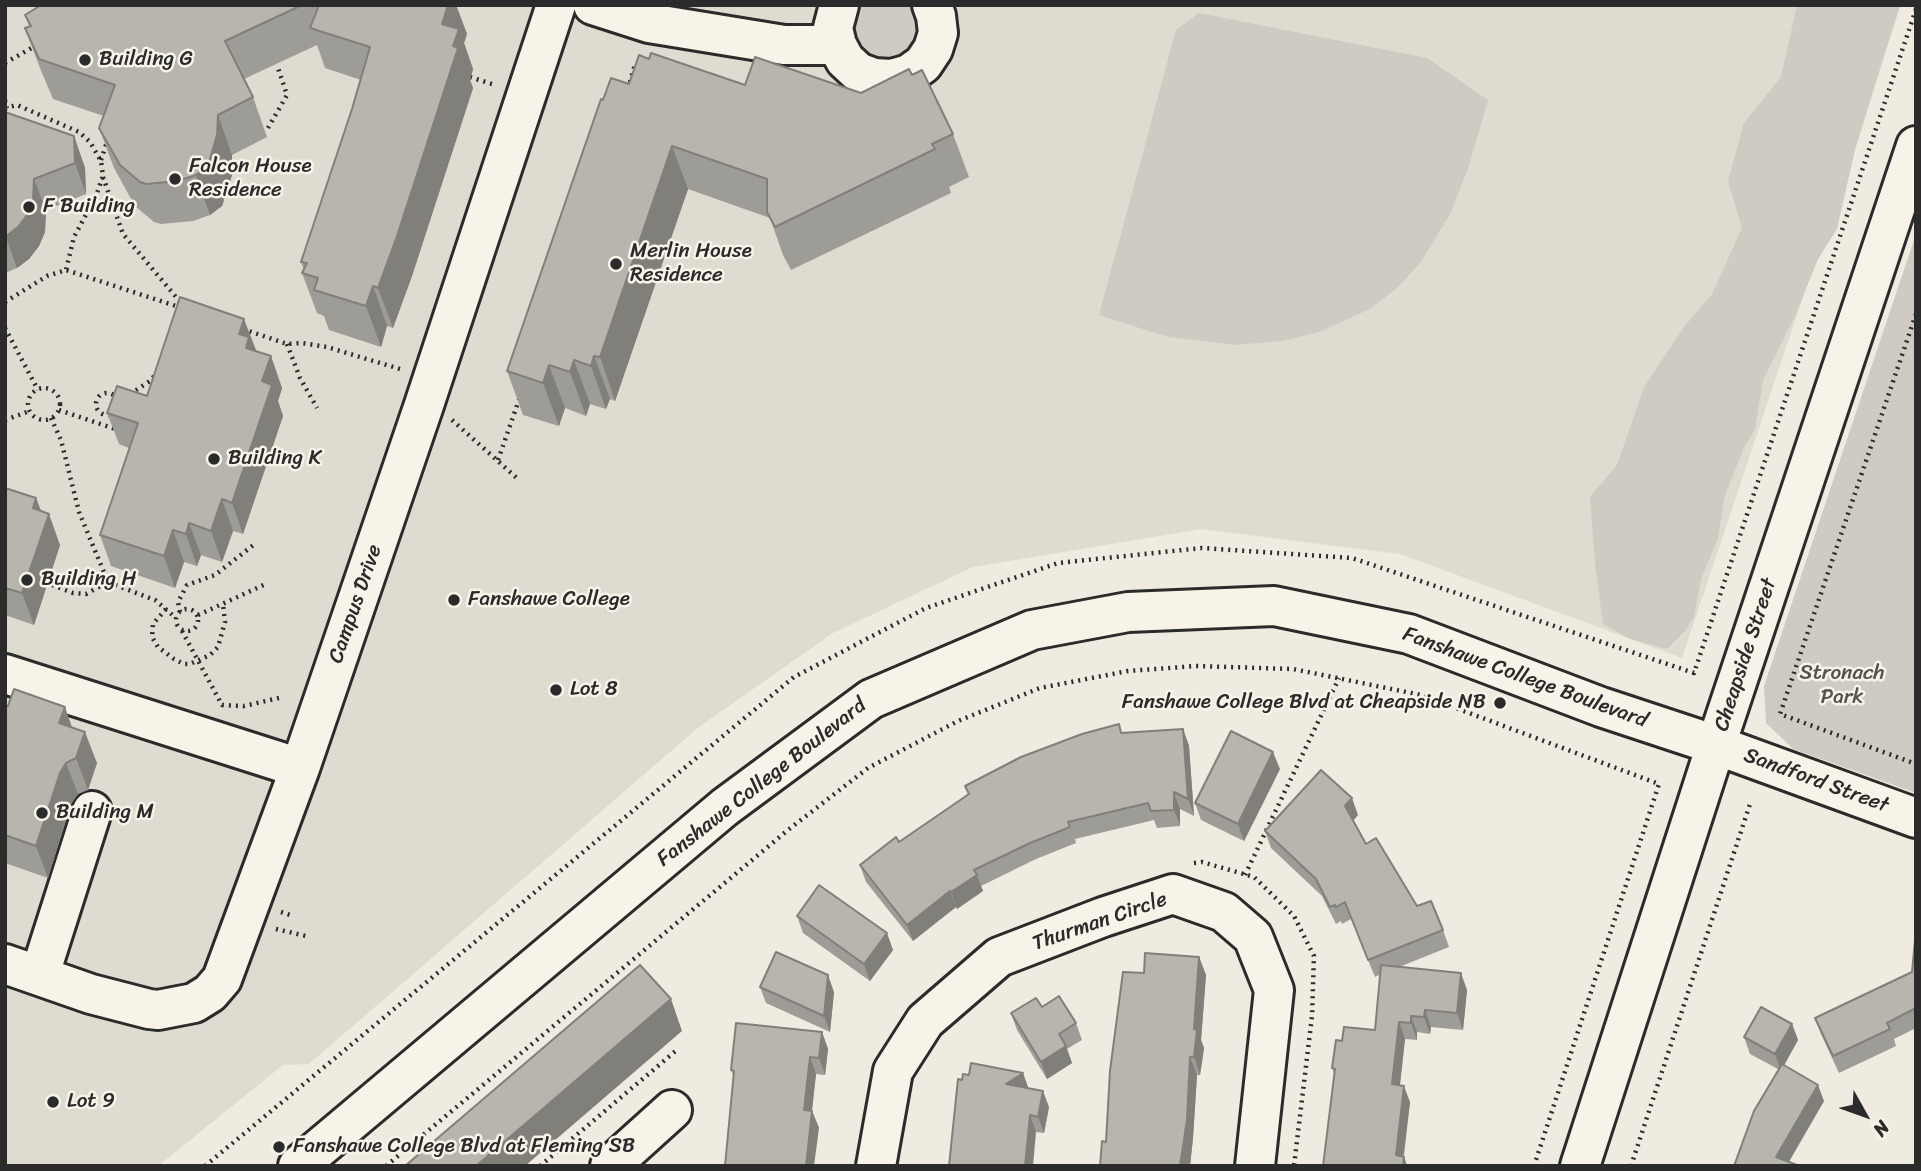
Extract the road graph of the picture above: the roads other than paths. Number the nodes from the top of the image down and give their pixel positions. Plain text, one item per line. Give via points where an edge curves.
1 (556, 5) edge
2 (593, 5) edge
3 (839, 5) edge
4 (932, 5) edge
5 (836, 45) junction
6 (1916, 146) edge
7 (5, 674) edge
8 (1716, 745) junction
9 (300, 768) junction
10 (92, 811) dead end
11 (1916, 818) edge
12 (22, 969) edge
13 (672, 1110) dead end
14 (298, 1166) edge
15 (610, 1166) edge
16 (876, 1166) edge
17 (1255, 1166) edge
18 (1580, 1166) edge

1 - 9 street, Campus Drive
2 - 5 street via 649,23 784,45
3 - 5 street via 833,28
4 - 5 street via 938,33 933,49 909,74 892,79 858,72
6 - 8 street, Cheapside Street
7 - 9 street
8 - 11 street, Sandford Street
8 - 14 street, Fanshawe College Boulevard via 1409,634 1274,606 1128,612 1032,630 860,707 725,807
8 - 18 street, Cheapside Street
9 - 12 street, Campus Drive via 228,965 210,993 194,1003 149,1009
10 - 12 street
13 - 15 street
16 - 17 street, Thurman Circle via 893,1071 925,1021 999,957 1173,894 1224,912 1253,937 1274,990

